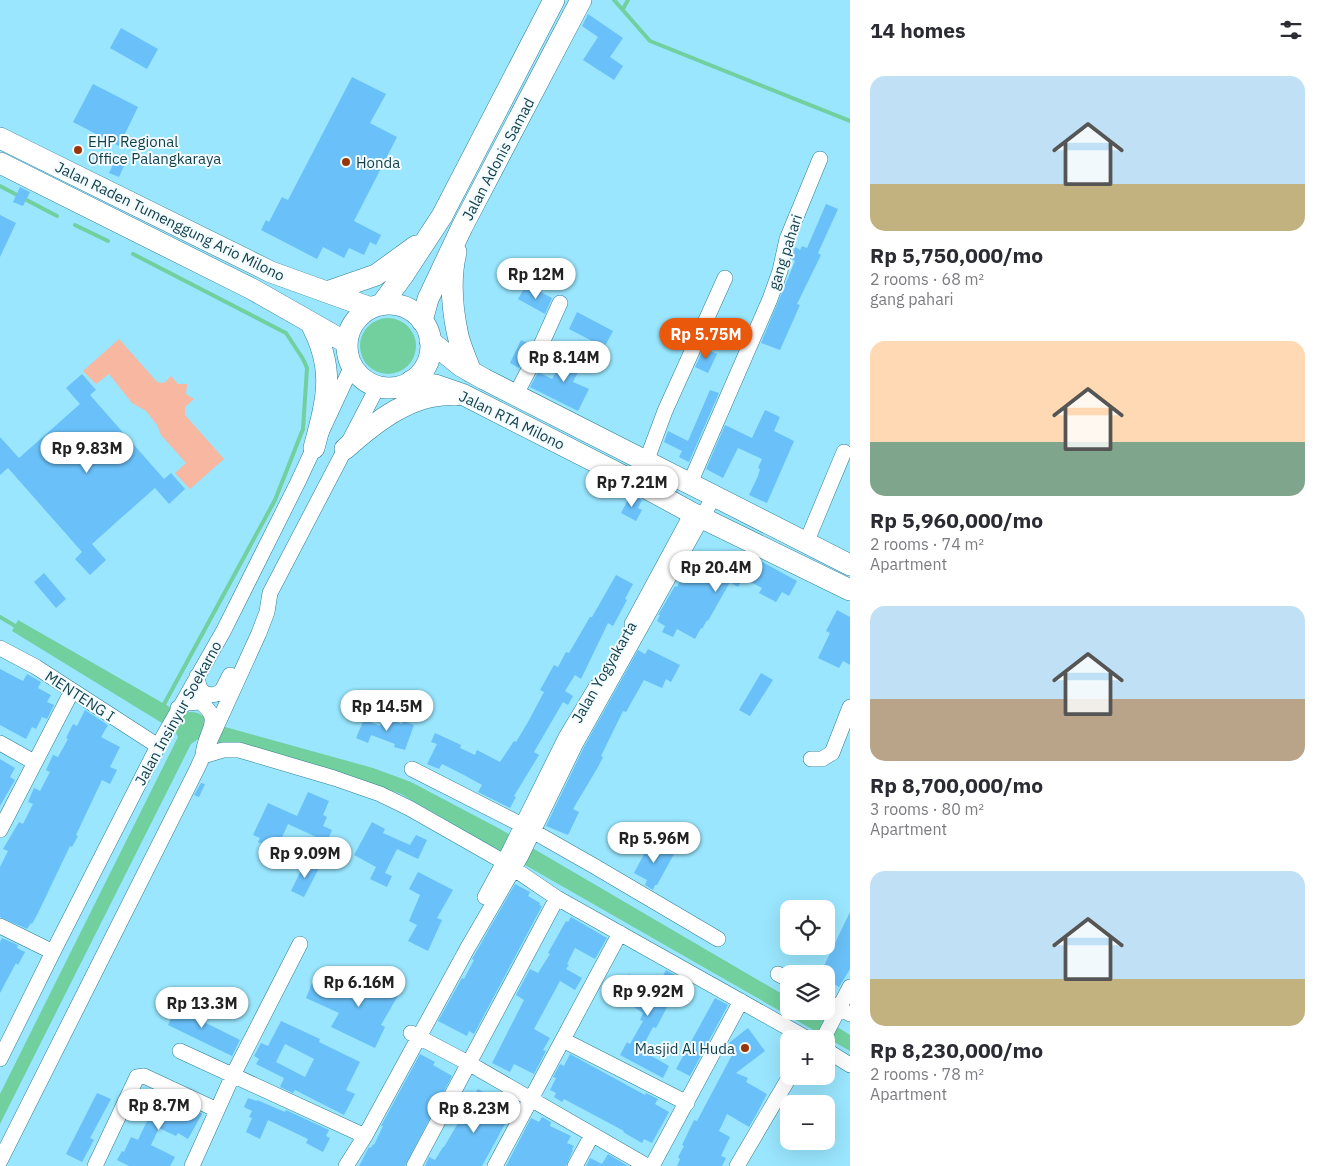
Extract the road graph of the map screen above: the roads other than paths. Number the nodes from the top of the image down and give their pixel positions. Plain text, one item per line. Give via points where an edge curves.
1 (554, 0) edge
2 (581, 0) edge
3 (0, 138) edge
4 (820, 159) dead end
5 (0, 163) edge
6 (442, 216) junction
7 (462, 228) junction
8 (429, 235) junction
9 (725, 278) dead end
10 (326, 292) junction
11 (560, 303) dead end
12 (376, 306) junction
13 (422, 321) junction
14 (310, 322) junction
15 (430, 342) junction
16 (347, 343) junction
17 (352, 366) junction
18 (471, 372) junction
19 (411, 381) junction
20 (378, 386) junction
21 (464, 395) junction
22 (516, 396) junction
23 (314, 448) junction
24 (345, 449) junction
25 (844, 452) dead end
26 (646, 462) junction
27 (298, 482) junction
28 (690, 483) junction
29 (324, 493) junction
30 (714, 496) junction
31 (697, 515) junction
32 (806, 543) junction
33 (850, 565) edge
34 (850, 590) edge
35 (270, 593) junction
36 (0, 648) edge
37 (198, 676) junction
38 (72, 691) junction
39 (850, 707) edge
40 (177, 710) junction
41 (220, 714) junction
42 (0, 743) edge
43 (158, 746) junction
44 (205, 746) junction
45 (811, 759) dead end
46 (34, 762) junction
47 (412, 770) dead end
48 (0, 830) edge
49 (526, 832) junction
50 (512, 859) junction
51 (557, 898) junction
52 (0, 926) edge
53 (620, 933) junction
54 (718, 939) dead end
55 (300, 944) dead end
56 (52, 952) junction
57 (850, 987) edge
58 (741, 1001) junction
59 (837, 1010) edge
60 (792, 1030) edge
61 (829, 1030) edge
62 (415, 1036) junction
63 (563, 1040) junction
64 (180, 1051) dead end
65 (835, 1051) edge
66 (0, 1059) edge
67 (470, 1064) junction
68 (850, 1065) edge
69 (233, 1075) junction
70 (785, 1085) edge
71 (532, 1100) junction
72 (687, 1103) junction
73 (217, 1110) junction
74 (361, 1135) junction
75 (592, 1135) junction
76 (0, 1161) edge
77 (98, 1165) edge
78 (192, 1166) edge
79 (338, 1166) edge
80 (346, 1166) edge
81 (414, 1166) edge
82 (495, 1166) edge
83 (575, 1166) edge
84 (647, 1166) edge
85 (652, 1166) edge
86 (737, 1166) edge

1 - 6 highway, Jalan Adonis Samad
2 - 7 highway, Jalan Adonis Samad
3 - 10 highway, Jalan Raden Tumenggung Ario Milono via 271,272
4 - 28 street, gang pahari via 790,232 770,299
5 - 14 highway, Jalan Raden Tumenggung Ario Milono via 252,289
6 - 7 highway
6 - 8 highway, Jalan Adonis Samad
7 - 13 highway, Jalan Adonis Samad via 428,299
7 - 18 highway via 454,261 452,295 457,332
8 - 10 highway via 376,275
8 - 12 highway, Jalan Adonis Samad via 402,277
9 - 26 street
10 - 12 highway, Jalan Raden Tumenggung Ario Milono
11 - 22 street
12 - 13 highway via 404,307
12 - 16 highway via 354,322
13 - 15 highway
14 - 16 highway, Jalan Raden Tumenggung Ario Milono
14 - 23 highway via 325,359 328,381
15 - 18 highway, Jalan RTA Milono
15 - 19 highway via 426,364
16 - 17 highway
17 - 20 highway via 363,379
17 - 23 street, Jalan Insinyur Soekarno
18 - 22 highway, Jalan RTA Milono
19 - 20 highway via 398,386
19 - 21 highway, Jalan RTA Milono
20 - 24 street
21 - 24 highway via 447,394 403,406 369,427
21 - 31 highway, Jalan RTA Milono
22 - 26 highway, Jalan RTA Milono
23 - 27 street, Jalan Insinyur Soekarno
24 - 29 street
25 - 32 street
26 - 28 highway, Jalan RTA Milono
27 - 29 street
27 - 37 street, Jalan Insinyur Soekarno
28 - 30 highway, Jalan RTA Milono
29 - 35 street
30 - 31 street
30 - 32 highway, Jalan RTA Milono
31 - 34 highway, Jalan RTA Milono
31 - 49 street
32 - 33 highway, Jalan RTA Milono
35 - 37 street via 223,689 212,695 206,694 199,687
35 - 41 street via 267,612
36 - 38 street, MENTENG I
37 - 40 street, Jalan Insinyur Soekarno
38 - 43 street, MENTENG I
38 - 46 street
39 - 45 street via 832,753
40 - 41 street via 187,703 200,702 212,715
40 - 43 street, Jalan Insinyur Soekarno
41 - 44 street
42 - 46 street
43 - 56 street, Jalan Insinyur Soekarno
44 - 50 street via 239,750 380,794
44 - 76 street
46 - 48 street
47 - 49 street
49 - 50 street
49 - 54 street via 594,866
50 - 51 street
50 - 62 street via 467,949
51 - 53 street
51 - 67 street
52 - 56 street
53 - 58 street
53 - 63 street
55 - 69 street
56 - 66 street, Jalan Insinyur Soekarno
57 - 59 street
58 - 60 street
58 - 72 street
59 - 61 street
62 - 67 street
62 - 74 street
63 - 71 street
63 - 72 street
64 - 69 street
65 - 68 street
67 - 71 street
67 - 81 street
69 - 73 street
69 - 74 street
70 - 86 street
71 - 75 street
71 - 82 street
72 - 85 street
73 - 77 street via 144,1076 137,1077
73 - 78 street
74 - 79 street
74 - 80 street
75 - 83 street
75 - 84 street

